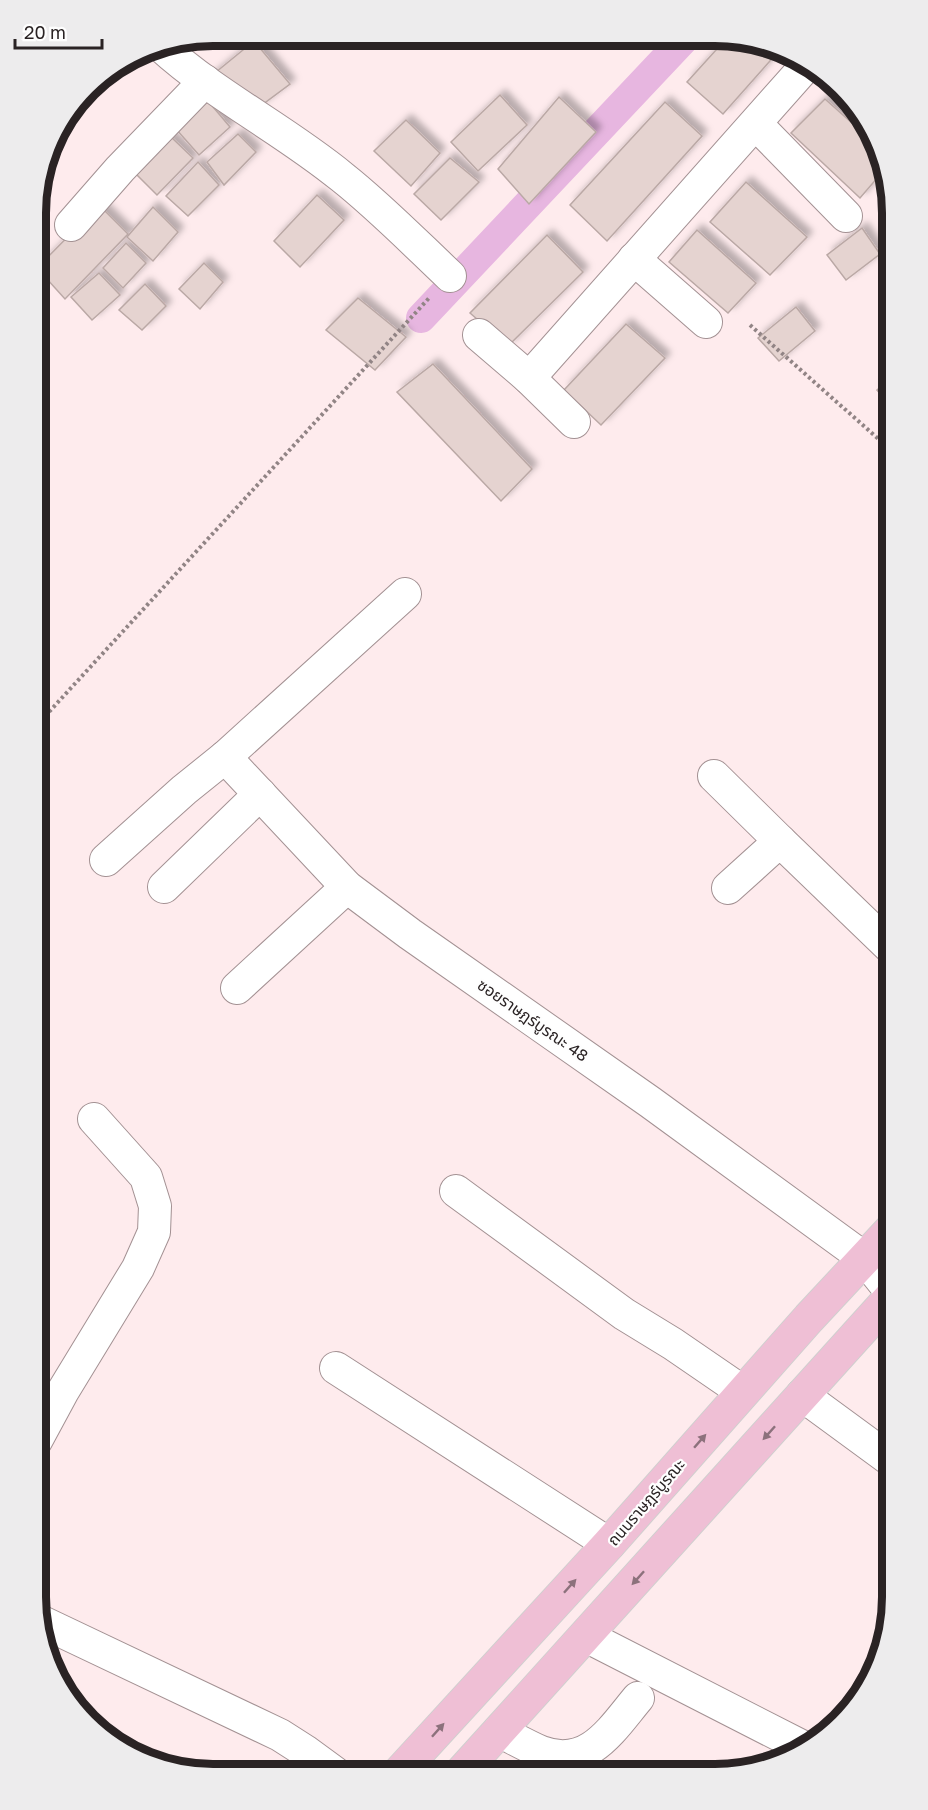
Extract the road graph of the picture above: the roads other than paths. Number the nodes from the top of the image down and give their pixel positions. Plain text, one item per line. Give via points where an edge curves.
1 (169, 53) edge
2 (802, 72) edge
3 (206, 81) junction
4 (756, 124) junction
5 (846, 216) dead end
6 (71, 225) dead end
7 (634, 259) junction
8 (450, 276) road end
9 (706, 322) dead end
10 (480, 335) dead end
11 (529, 378) junction
12 (574, 422) dead end
13 (405, 594) dead end
14 (225, 757) junction
15 (714, 776) dead end
16 (260, 794) junction
17 (780, 841) junction
18 (106, 860) dead end
19 (164, 887) dead end
20 (347, 887) junction
21 (728, 888) dead end
22 (881, 939) edge
23 (237, 988) dead end
24 (94, 1119) dead end
25 (456, 1191) dead end
26 (881, 1240) edge
27 (864, 1258) junction
28 (881, 1280) edge
29 (881, 1306) edge
30 (809, 1318) junction
31 (844, 1349) junction
32 (336, 1368) dead end
33 (743, 1392) junction
34 (802, 1395) junction
35 (46, 1422) edge
36 (881, 1453) edge
37 (609, 1544) junction
38 (50, 1626) edge
39 (586, 1636) junction
40 (638, 1698) dead end
41 (499, 1731) junction
42 (794, 1742) edge
43 (323, 1764) edge
44 (407, 1764) edge
45 (469, 1764) edge

1 - 3 street
2 - 4 street
3 - 6 street
3 - 8 street via 342,177
4 - 5 street
4 - 7 street
7 - 9 street
7 - 11 street
10 - 11 street
11 - 12 street
13 - 14 street
14 - 16 street, ซอยราษฎร์บูรณะ 48
14 - 18 street
15 - 17 street
16 - 19 street
16 - 20 street, ซอยราษฎร์บูรณะ 48
17 - 21 street
17 - 22 street
20 - 23 street
20 - 27 street, ซอยราษฎร์บูรณะ 48
24 - 35 street via 146,1177 155,1206 154,1232 138,1268
25 - 33 street via 624,1314
26 - 27 main road, ถนนราษฎร์บูรณะ
27 - 28 street, ซอยราษฎร์บูรณะ 48
27 - 30 main road, ถนนราษฎร์บูรณะ
29 - 31 main road
30 - 31 main road
30 - 33 main road, ถนนราษฎร์บูรณะ
31 - 34 main road
32 - 37 street
37 -> 33 main road, ถนนราษฎร์บูรณะ
34 - 36 street
34 -> 39 main road
44 -> 37 main road, ถนนราษฎร์บูรณะ
38 - 43 street via 280,1735
39 - 41 main road
39 - 42 street
40 - 41 street via 603,1740 580,1755 543,1753
41 - 45 main road

